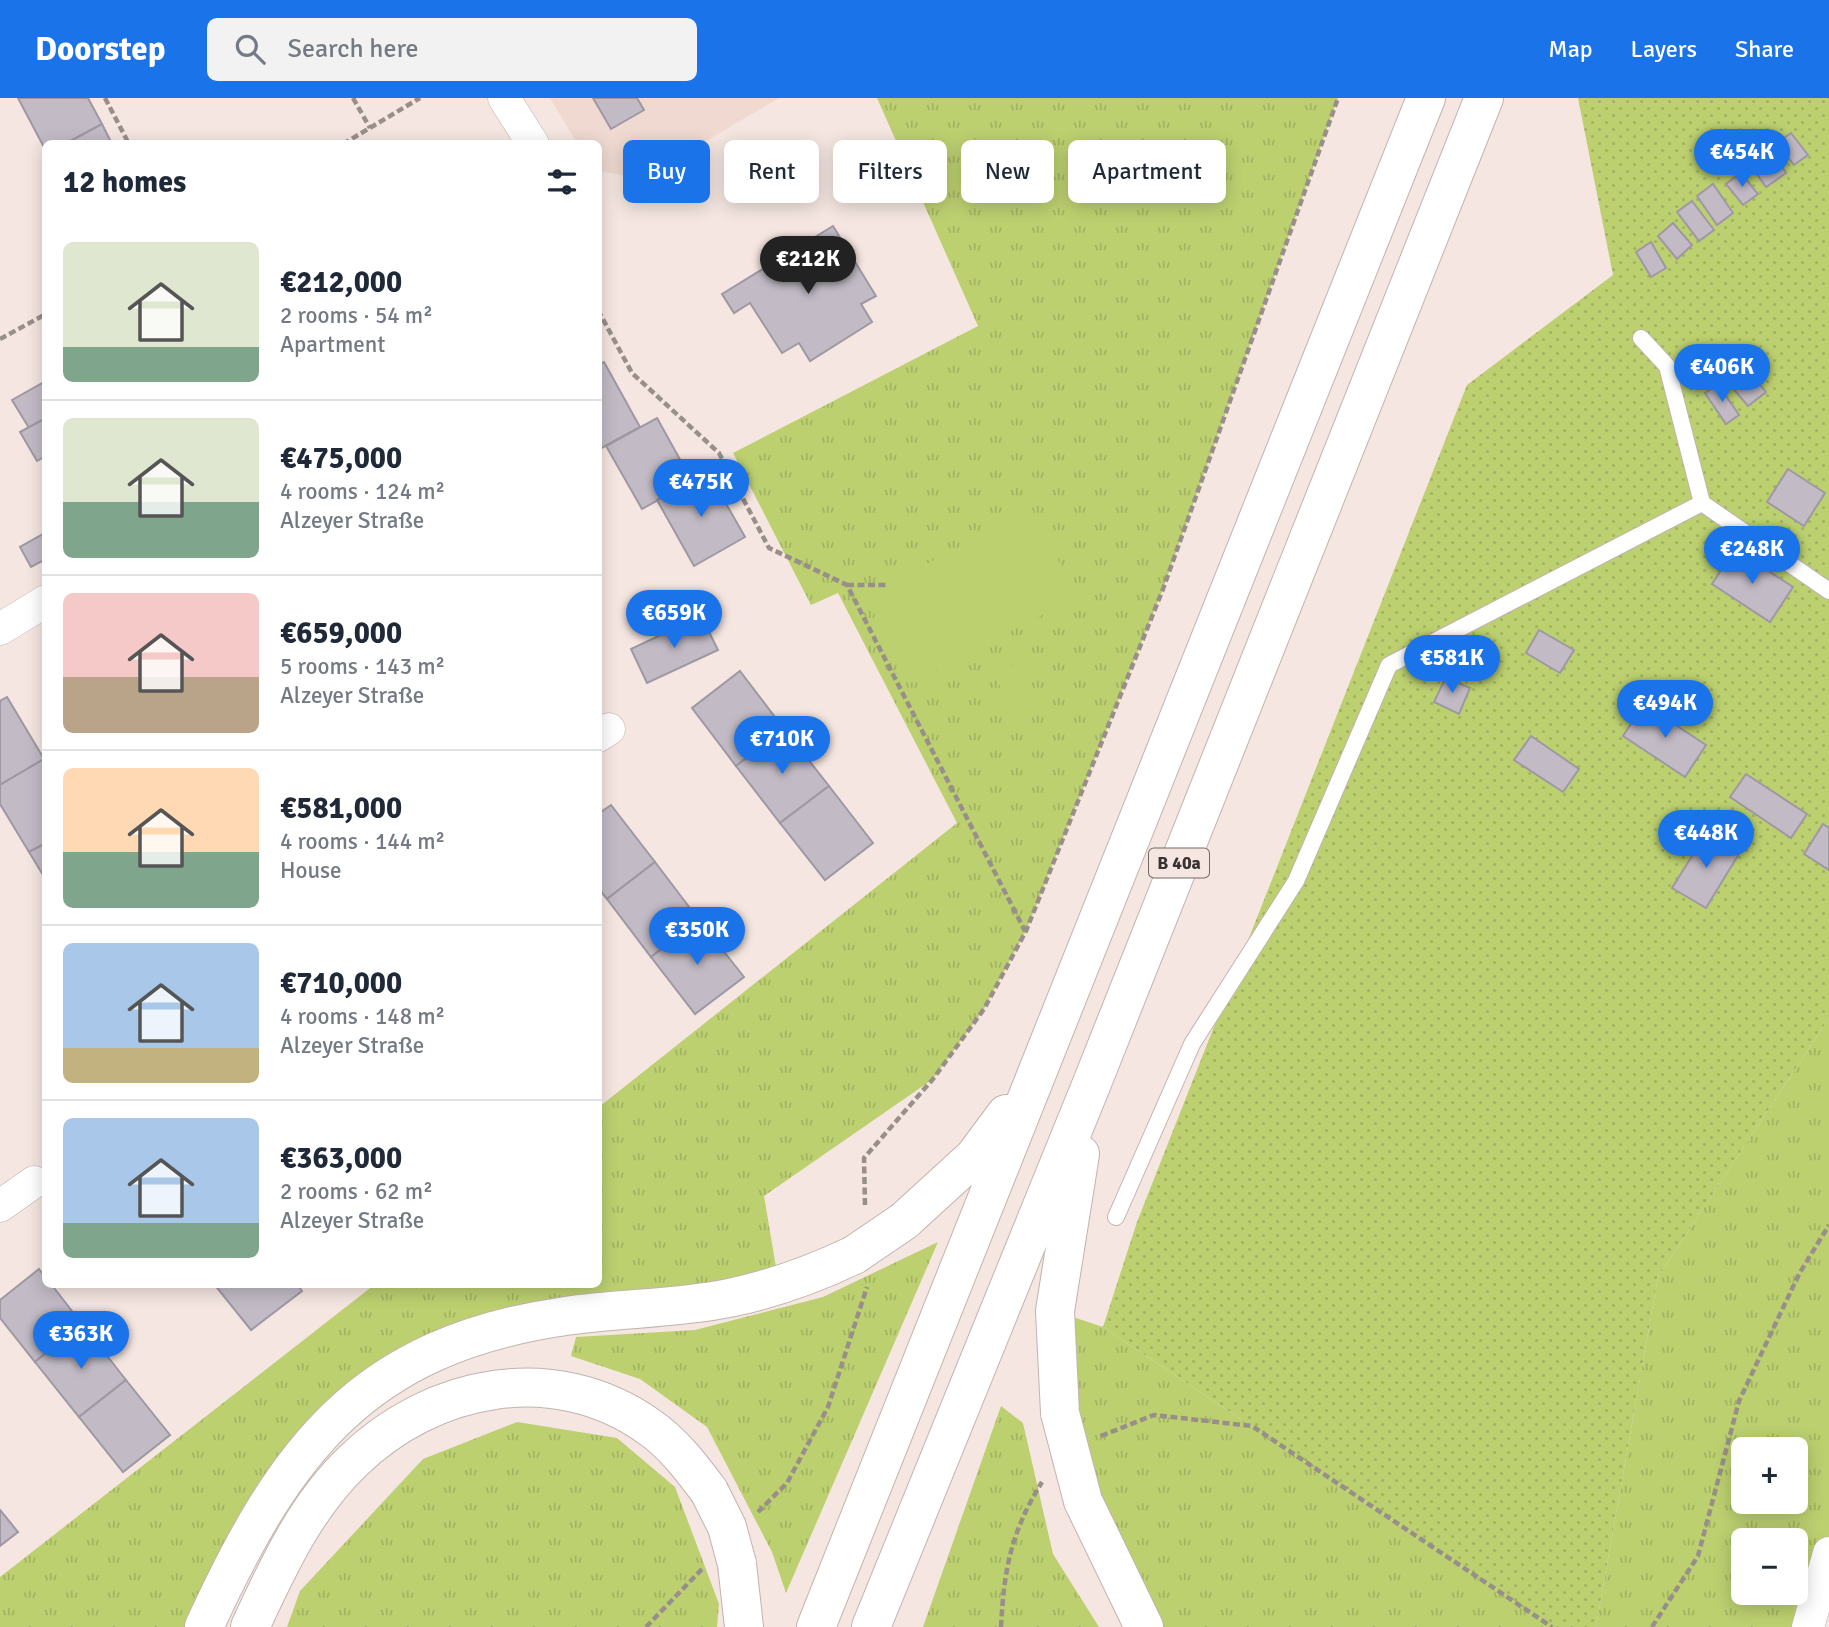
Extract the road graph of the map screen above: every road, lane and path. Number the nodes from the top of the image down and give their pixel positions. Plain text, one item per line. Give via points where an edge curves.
1 (106, 98) edge
2 (354, 98) edge
3 (420, 98) edge
4 (504, 98) edge
5 (1338, 98) edge
6 (1426, 98) edge
7 (1483, 98) edge
8 (370, 128) junction
9 (127, 140) edge
10 (350, 140) edge
11 (530, 140) edge
12 (42, 316) edge
13 (602, 317) edge
14 (1641, 338) dead end
15 (0, 340) edge
16 (1702, 503) junction
17 (847, 585) junction
18 (886, 585) dead end
19 (1829, 591) edge
20 (42, 603) edge
21 (0, 629) edge
22 (1026, 931) junction
23 (1037, 1073) junction
24 (1092, 1083) junction
25 (34, 1182) dead end
26 (0, 1206) edge
27 (865, 1211) dead end
28 (1116, 1217) dead end
29 (1829, 1225) edge
30 (861, 1266) junction
31 (1096, 1438) dead end
32 (1047, 1475) dead end
33 (749, 1521) dead end
34 (1829, 1553) edge
35 (724, 1562) junction
36 (204, 1627) edge
37 (250, 1627) edge
38 (648, 1627) edge
39 (744, 1627) edge
40 (816, 1627) edge
41 (871, 1627) edge
42 (1001, 1627) edge
43 (1144, 1627) edge
44 (1552, 1627) edge
45 (1651, 1627) edge
46 (1808, 1627) edge

1 - 9 path
2 - 8 path
3 - 8 path
4 - 11 street
5 - 22 path via 1163,589
6 - 23 highway, B 40a
7 - 24 highway, B 40a
8 - 10 path
12 - 15 path
13 - 17 path via 632,373 719,453 769,548
14 - 16 lane via 1667,366
16 - 19 lane
16 - 28 lane via 1390,666 1296,881 1192,1044
17 - 18 path
17 - 22 path
20 - 21 street
22 - 27 path via 984,1009 927,1086 864,1158
23 - 30 highway, bridge via 974,1157
23 - 40 highway, B 40a
24 - 41 highway, B 40a
24 - 43 highway, bridge via 1055,1311 1060,1413 1083,1501
25 - 26 street
29 - 45 path via 1799,1274 1739,1401 1698,1556
30 - 33 path via 867,1291 828,1407 787,1483
30 - 36 highway via 729,1298 519,1324 436,1350 398,1369 363,1393 302,1455 255,1529
31 - 44 path via 1154,1415 1252,1426
32 - 42 path via 1020,1517 1003,1579
34 - 46 street
35 - 37 highway, bridge via 727,1527 709,1491 682,1455 648,1426 610,1404 567,1391 534,1387 478,1390 435,1404 389,1431 352,1461 317,1501 288,1547
35 - 38 path
35 - 39 highway

